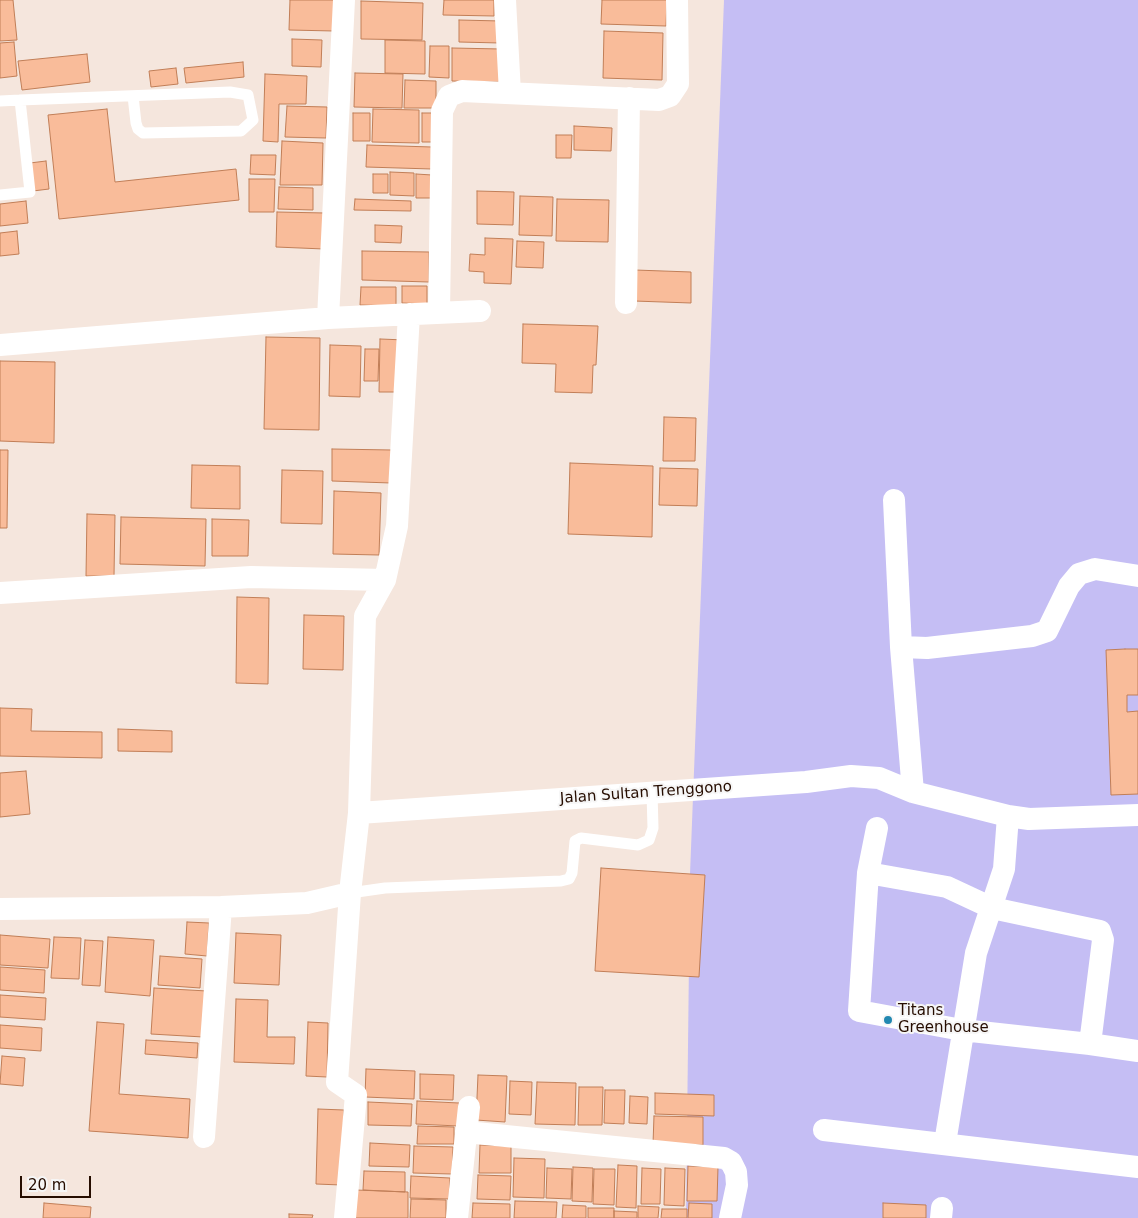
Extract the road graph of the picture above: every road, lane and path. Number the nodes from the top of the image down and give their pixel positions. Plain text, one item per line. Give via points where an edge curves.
1 (344, 0) edge
2 (504, 0) edge
3 (677, 0) edge
4 (510, 93) junction
5 (132, 96) junction
6 (629, 98) junction
7 (20, 100) junction
8 (0, 101) edge
9 (0, 195) edge
10 (626, 303) dead end
11 (480, 311) dead end
12 (439, 313) junction
13 (409, 314) junction
14 (328, 318) junction
15 (0, 345) edge
16 (894, 500) dead end
17 (1138, 576) edge
18 (385, 580) junction
19 (0, 594) edge
20 (902, 647) junction
21 (913, 792) junction
22 (652, 793) junction
23 (359, 813) junction
24 (1138, 815) edge
25 (1008, 816) junction
26 (876, 828) dead end
27 (868, 872) junction
28 (350, 893) junction
29 (221, 907) junction
30 (992, 908) junction
31 (0, 909) edge
32 (962, 1030) junction
33 (1090, 1044) junction
34 (1138, 1052) edge
35 (468, 1108) dead end
36 (824, 1130) dead end
37 (466, 1132) junction
38 (204, 1137) dead end
39 (945, 1143) junction
40 (1138, 1167) edge
41 (345, 1218) edge
42 (457, 1218) edge
43 (730, 1218) edge

1 - 14 street
2 - 4 street
3 - 6 street via 678,84 670,96 659,100
4 - 6 street
4 - 12 street via 462,91 449,96 442,111
5 - 5 lane via 136,124 143,133 241,131 253,120 248,95 230,92
5 - 7 lane
6 - 10 street
7 - 8 lane
7 - 9 lane via 30,192
11 - 12 street
12 - 13 street
13 - 14 street
13 - 18 street via 397,526
14 - 15 street
16 - 20 street
17 - 20 street via 1095,569 1080,574 1069,586 1047,631 1032,636 927,648
18 - 19 street via 252,577
18 - 23 street via 366,616
20 - 21 street
21 - 22 street, Jalan Sultan Trenggono via 880,778 851,776
21 - 25 street, Jalan Sultan Trenggono
22 - 23 street, Jalan Sultan Trenggono
22 - 28 lane via 649,840 638,845 581,838 575,841 569,879 385,888
23 - 28 street
24 - 25 street, Jalan Sultan Trenggono via 1029,819
25 - 30 street via 1002,878
26 - 27 street
27 - 30 street via 947,887
27 - 32 street via 859,1011
28 - 29 street via 307,903
28 - 41 street via 337,1082 356,1095
29 - 31 street
29 - 38 street
30 - 32 street via 976,953
30 - 33 street via 1100,931 1103,935
32 - 33 street
32 - 39 street
33 - 34 street
35 - 37 street
36 - 39 street
37 - 42 street
37 - 43 street via 724,1158 731,1162 736,1172 737,1185
39 - 40 street

